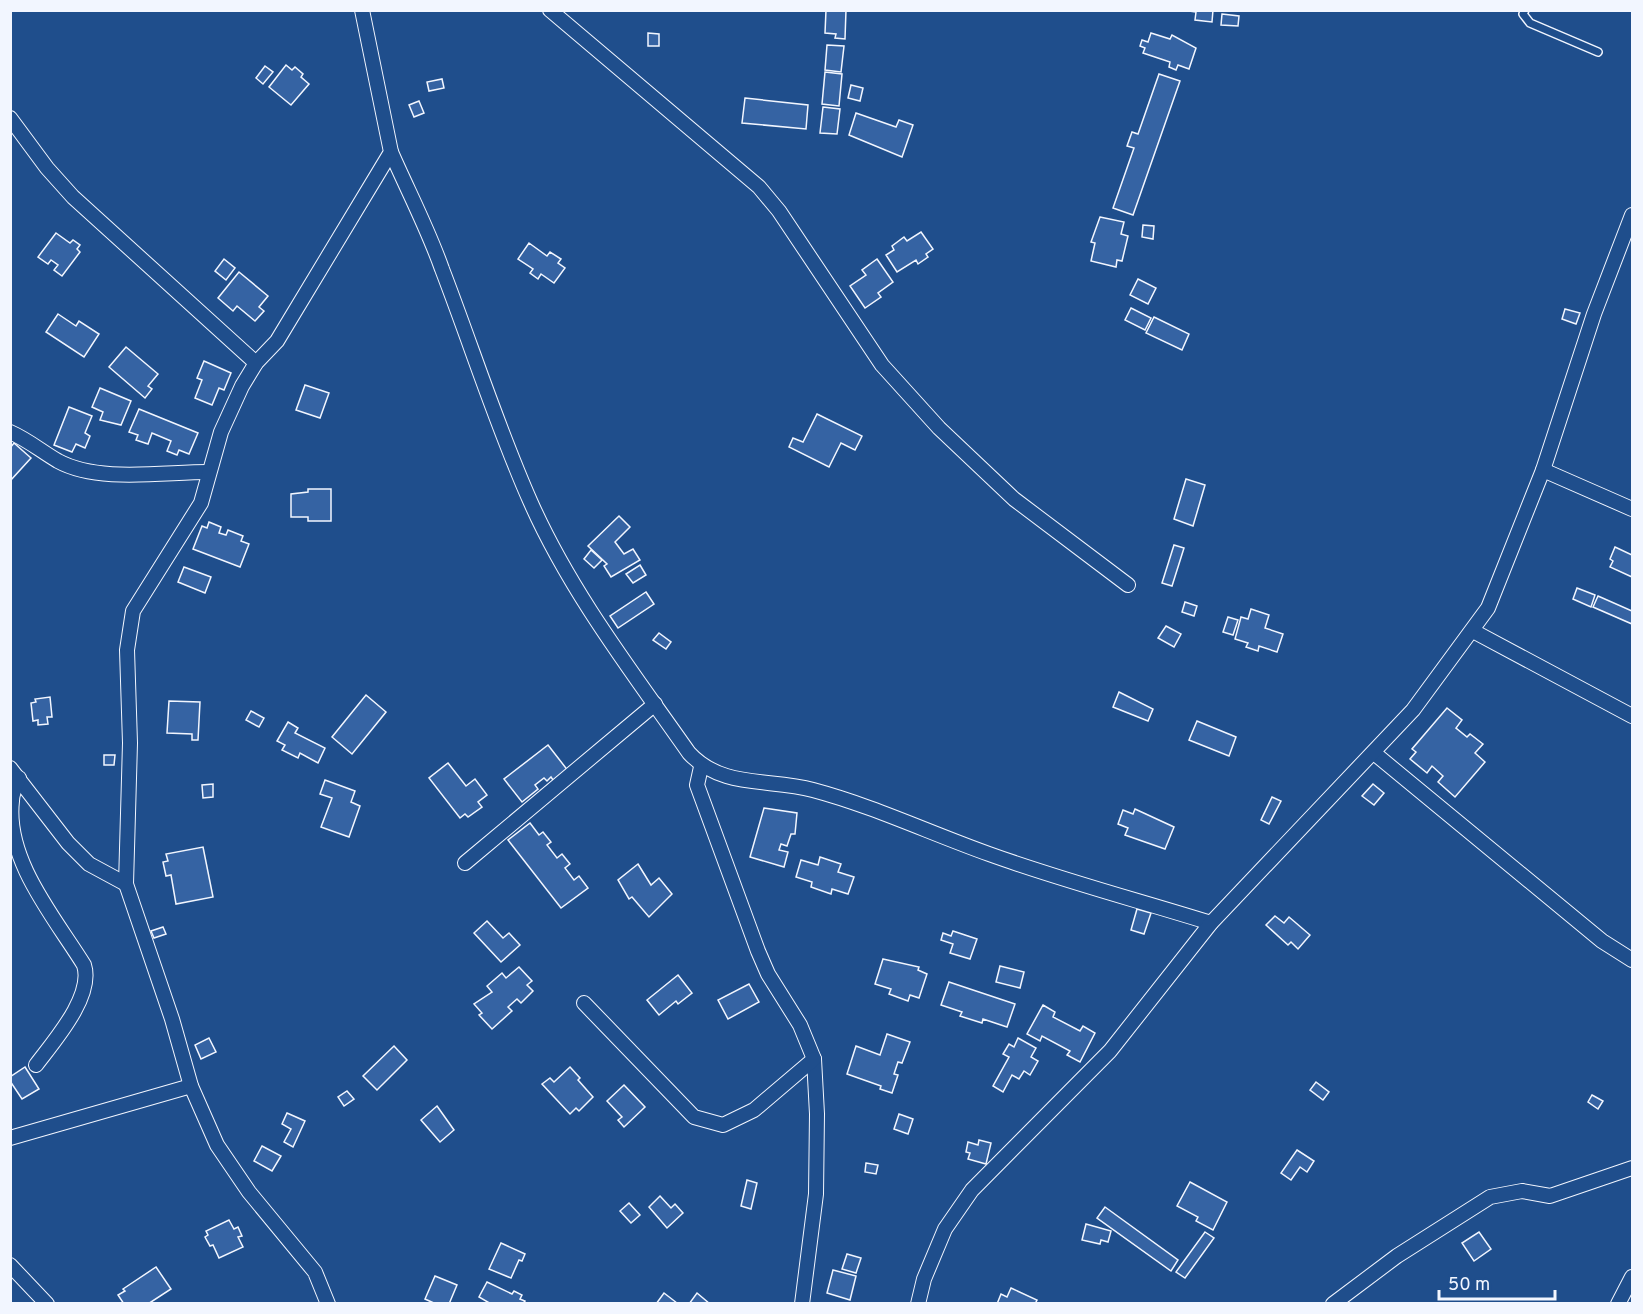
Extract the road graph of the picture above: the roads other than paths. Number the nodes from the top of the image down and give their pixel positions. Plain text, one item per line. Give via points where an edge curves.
1 (362, 10) edge
2 (550, 10) edge
3 (1525, 10) edge
4 (1598, 52) dead end
5 (10, 118) edge
6 (391, 152) junction
7 (1632, 215) edge
8 (256, 363) junction
9 (10, 432) edge
10 (1543, 470) junction
11 (208, 472) junction
12 (1632, 509) edge
13 (1128, 585) dead end
14 (1473, 630) junction
15 (655, 704) junction
16 (1632, 716) edge
17 (1374, 753) junction
18 (701, 767) junction
19 (13, 776) edge
20 (465, 863) dead end
21 (126, 884) junction
22 (1211, 923) junction
23 (1632, 960) edge
24 (584, 1003) dead end
25 (814, 1059) junction
26 (36, 1065) dead end
27 (191, 1086) junction
28 (10, 1138) edge
29 (1632, 1168) edge
30 (10, 1265) edge
31 (1632, 1277) edge
32 (47, 1304) edge
33 (328, 1304) edge
34 (802, 1304) edge
35 (918, 1304) edge
36 (1333, 1304) edge
37 (1618, 1304) edge

1 - 6 street
2 - 13 street via 759,187 900,386 1014,500
3 - 4 lane via 1523,14 1530,23
5 - 8 street via 74,197
6 - 8 street via 277,340
6 - 15 street via 442,267 532,505 573,582
7 - 10 street via 1594,314
8 - 11 street via 221,432
9 - 11 street via 58,461 95,474
10 - 12 street
10 - 14 street via 1488,608
11 - 21 street via 201,503 143,594 129,626
14 - 16 street
14 - 17 street via 1413,710
15 - 18 street
15 - 20 street
17 - 22 street
17 - 23 street via 1602,941
18 - 22 street via 742,780 813,790 991,855
18 - 25 street via 697,785 751,932 768,974 800,1025
19 - 21 street via 89,864
19 - 26 street via 18,850 87,975 85,990 75,1008
21 - 27 street
22 - 35 street via 1110,1051 972,1190 945,1229
24 - 25 street via 694,1117 723,1125 754,1110
25 - 34 street via 816,1194
27 - 28 street
27 - 33 street via 217,1145 249,1192 315,1272
29 - 36 street via 1551,1196 1522,1191 1490,1197 1397,1256
30 - 32 street
31 - 37 street

